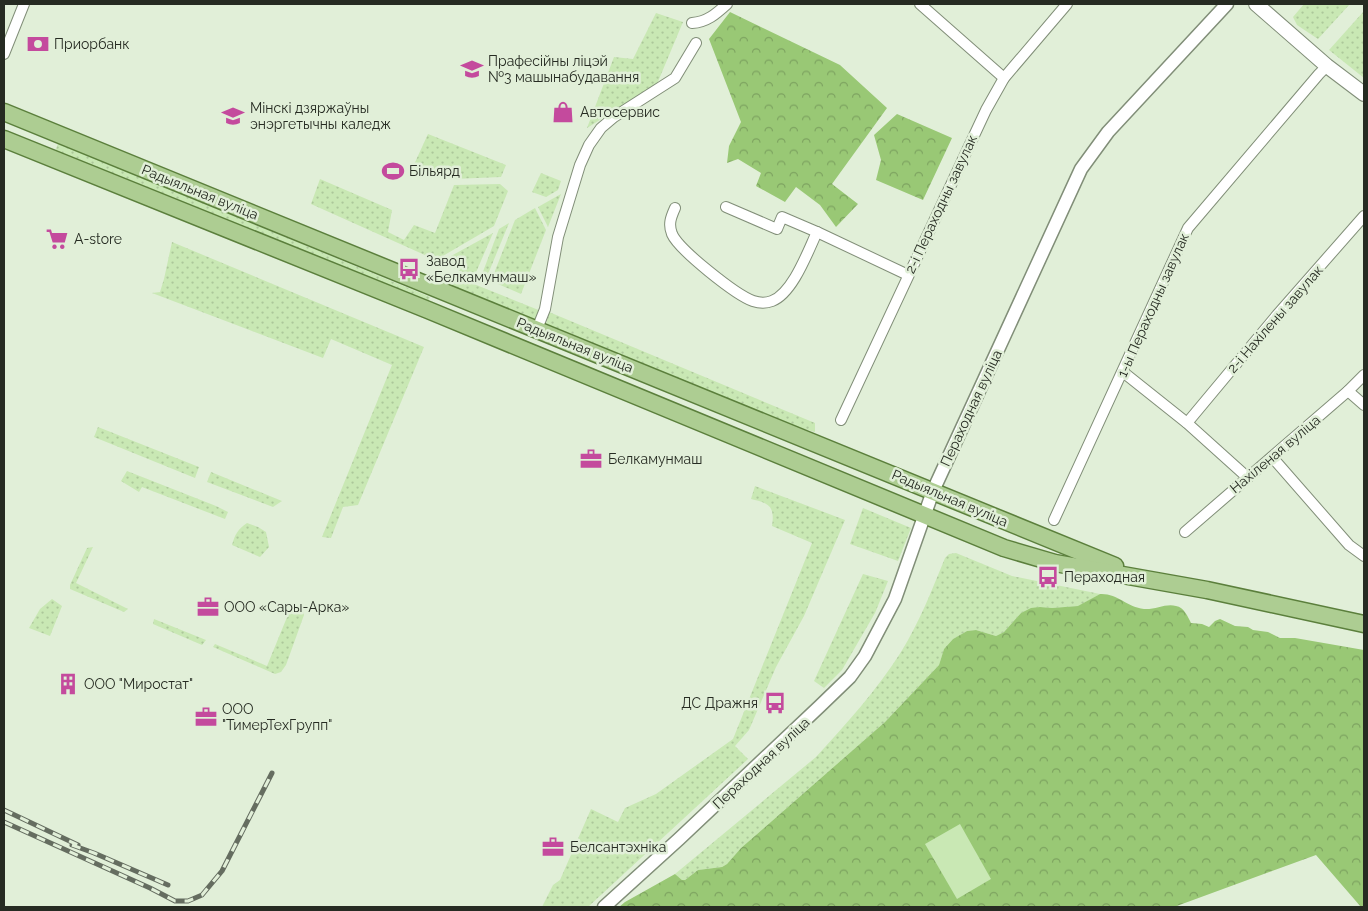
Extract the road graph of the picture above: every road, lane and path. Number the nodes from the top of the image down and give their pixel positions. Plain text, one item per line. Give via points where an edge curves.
1 (24, 4) edge
2 (727, 4) edge
3 (920, 4) edge
4 (1067, 4) edge
5 (1227, 4) edge
6 (1256, 4) edge
7 (692, 23) dead end
8 (696, 43) dead end
9 (4, 54) edge
10 (1327, 66) junction
11 (1004, 78) junction
12 (1364, 94) edge
13 (4, 112) edge
14 (4, 139) edge
15 (726, 207) dead end
16 (675, 208) dead end
17 (1364, 216) edge
18 (817, 232) junction
19 (908, 274) junction
20 (537, 329) junction
21 (1123, 372) junction
22 (1364, 375) edge
23 (673, 386) junction
24 (1348, 391) junction
25 (1364, 405) edge
26 (665, 409) junction
27 (841, 420) dead end
28 (1187, 423) junction
29 (1272, 457) junction
30 (1247, 477) junction
31 (933, 491) junction
32 (924, 514) junction
33 (1054, 520) dead end
34 (1185, 532) dead end
35 (1364, 556) edge
36 (1146, 578) junction
37 (1364, 624) edge
38 (604, 907) edge

1 - 9 street
2 - 7 street via 711,18
3 - 11 street
4 - 11 street, 2-і Пераходны завулак
5 - 31 street, Пераходная вуліца via 1108,132 1081,168
6 - 10 main road
8 - 20 street via 675,78 614,117 601,128 590,146 580,165 558,237 545,309
10 - 12 main road
10 - 21 street, 1-ы Пераходны завулак via 1188,228
11 - 19 street, 2-і Пераходны завулак
13 - 20 main road, Радыяльная вуліца
14 - 26 main road, Радыяльная вуліца
15 - 18 street via 777,228 782,217
16 - 18 street via 670,225 681,247 721,281 758,302 773,300 783,293 794,279
17 - 28 street, 2-і Нахілены завулак
18 - 19 street
19 - 27 street, 2-і Пераходны завулак
20 - 23 main road, Радыяльная вуліца
21 - 28 street
21 - 33 street, 1-ы Пераходны завулак
22 - 24 street, Нахіленая вуліца
23 - 26 main road
23 - 31 main road, Радыяльная вуліца
24 - 25 street
24 - 29 street, Нахіленая вуліца
26 - 32 main road, Радыяльная вуліца
28 - 30 street
29 - 30 street, Нахіленая вуліца
29 - 35 street via 1349,545
30 - 34 street, Нахіленая вуліца
31 - 32 street, Пераходная вуліца
31 - 36 main road, Радыяльная вуліца
32 - 36 main road, Радыяльная вуліца via 1004,548 1052,562
32 - 38 street, Пераходная вуліца via 895,599 850,677
36 - 37 main road, Радыяльная вуліца

